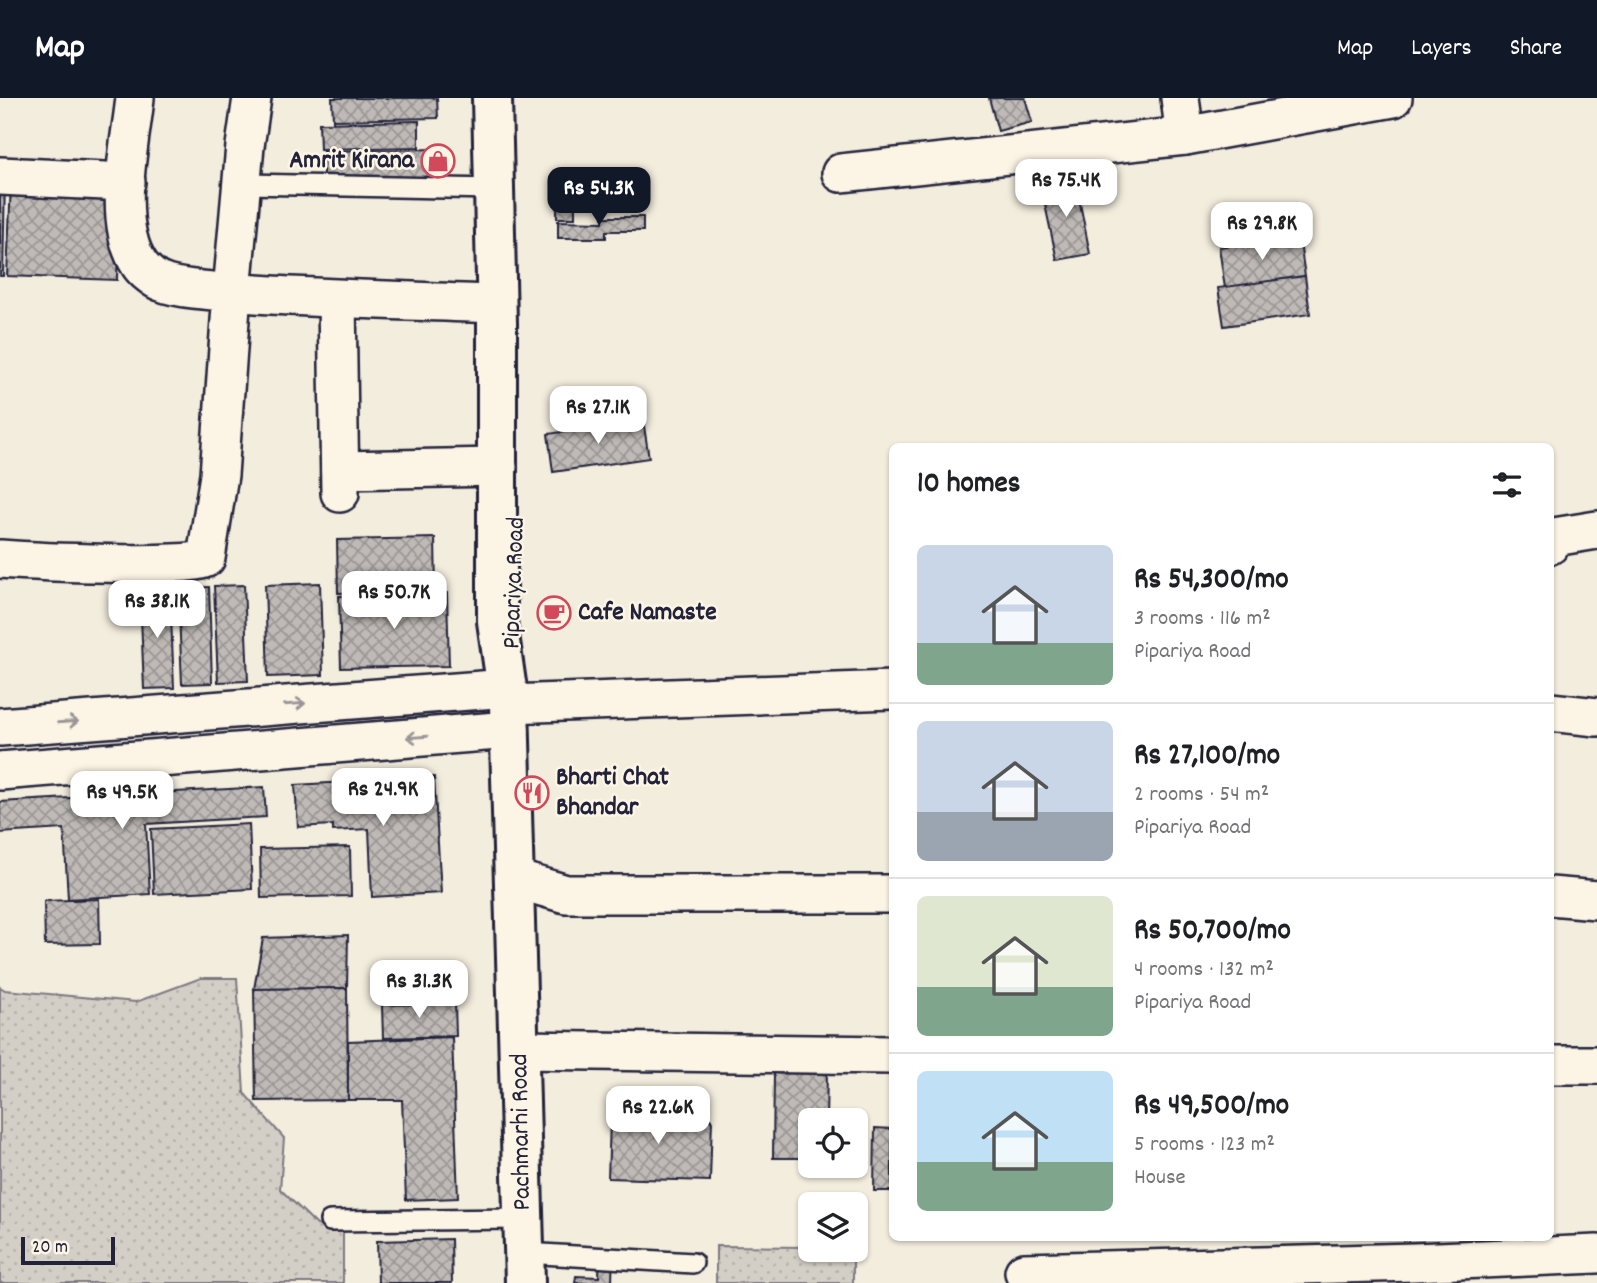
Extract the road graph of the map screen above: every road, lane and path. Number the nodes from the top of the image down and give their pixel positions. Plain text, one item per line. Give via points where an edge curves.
1 (135, 98) edge
2 (252, 98) edge
3 (492, 98) edge
4 (513, 98) edge
5 (1180, 98) edge
6 (1393, 98) edge
7 (1185, 136) junction
8 (841, 173) dead end
9 (0, 176) edge
10 (126, 182) junction
11 (241, 184) junction
12 (494, 189) junction
13 (232, 292) junction
14 (337, 299) junction
15 (496, 304) junction
16 (498, 467) junction
17 (1597, 530) edge
18 (1554, 537) edge
19 (0, 559) edge
20 (889, 690) edge
21 (462, 691) junction
22 (509, 707) junction
23 (221, 710) junction
24 (1554, 713) edge
25 (1597, 718) edge
26 (0, 727) edge
27 (466, 734) junction
28 (224, 752) junction
29 (0, 771) edge
30 (515, 879) junction
31 (566, 894) junction
32 (889, 894) edge
33 (1554, 896) edge
34 (1597, 900) edge
35 (516, 917) junction
36 (520, 1050) junction
37 (889, 1055) edge
38 (1554, 1065) edge
39 (1597, 1065) edge
40 (330, 1221) dead end
41 (524, 1252) edge
42 (1179, 1252) edge
43 (1597, 1254) edge
44 (693, 1263) dead end
45 (1024, 1272) dead end

1 - 10 street
2 - 11 street
3 - 12 main road, Pipariya Road
4 - 22 main road, Pipariya Road via 518,622
5 - 7 street
6 - 7 street
7 - 8 street
9 - 10 street
10 - 13 street via 126,226 141,267 159,282
11 - 12 lane
11 - 13 street
12 - 15 main road, Pipariya Road
13 - 14 street
13 - 19 street via 219,475 206,558 165,564
14 - 15 street
14 - 16 street via 340,482
15 - 16 main road, Pipariya Road
16 - 22 main road, Pipariya Road via 497,621
17 - 18 street
20 - 22 street
21 - 22 street
23 -> 21 street
21 - 27 street
22 - 27 street
22 - 30 main road, Pachmarhi Road
26 -> 23 street
23 - 28 street
24 - 25 street
27 -> 28 street
28 - 29 street
30 - 31 street
30 - 35 main road, Pachmarhi Road
31 - 32 street
31 - 35 street
33 - 34 street
35 - 36 main road, Pachmarhi Road
36 - 37 street
36 - 41 main road, Pachmarhi Road
38 - 39 street
40 - 41 lane
41 - 44 lane
42 - 43 street via 1414,1262
42 - 45 street

